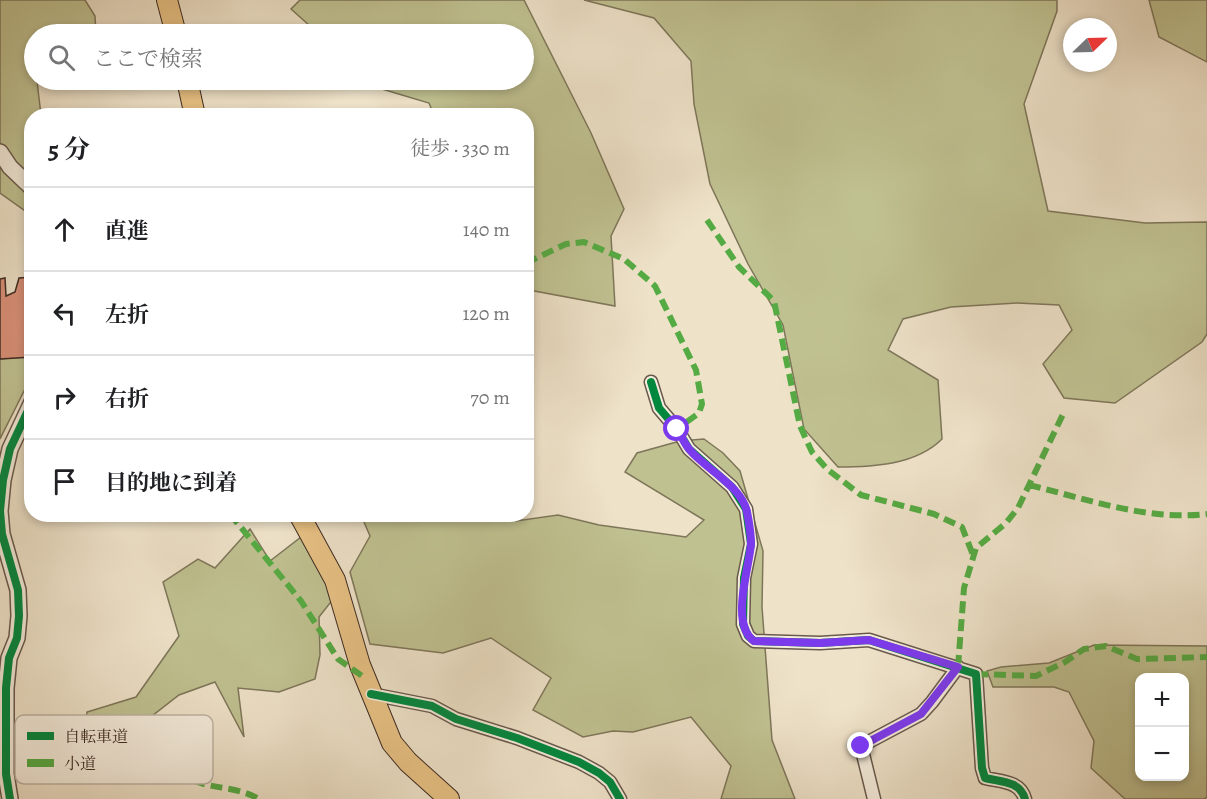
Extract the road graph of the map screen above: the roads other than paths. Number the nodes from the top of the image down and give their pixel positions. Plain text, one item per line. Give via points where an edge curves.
1 (167, 0) edge
2 (173, 24) edge
3 (189, 90) edge
4 (193, 108) edge
5 (0, 152) edge
6 (24, 181) edge
7 (651, 382) dead end
8 (24, 419) edge
9 (303, 522) edge
10 (958, 667) junction
11 (371, 694) junction
12 (10, 799) edge
13 (449, 799) edge
14 (620, 799) edge
15 (874, 799) edge
16 (1025, 799) edge

1 - 2 main road
3 - 4 main road
5 - 6 street
7 - 10 street via 659,408 689,449 732,487 746,508 751,544 744,578 743,624 748,636 754,641 869,640
8 - 12 street via 10,449 0,511 2,534 18,590 19,616 6,688 6,774
9 - 11 main road via 335,580
10 - 15 street via 921,714 861,746
10 - 16 street via 976,674 985,778 1018,786
11 - 13 main road via 392,743
11 - 14 street via 432,706 579,762 609,782

